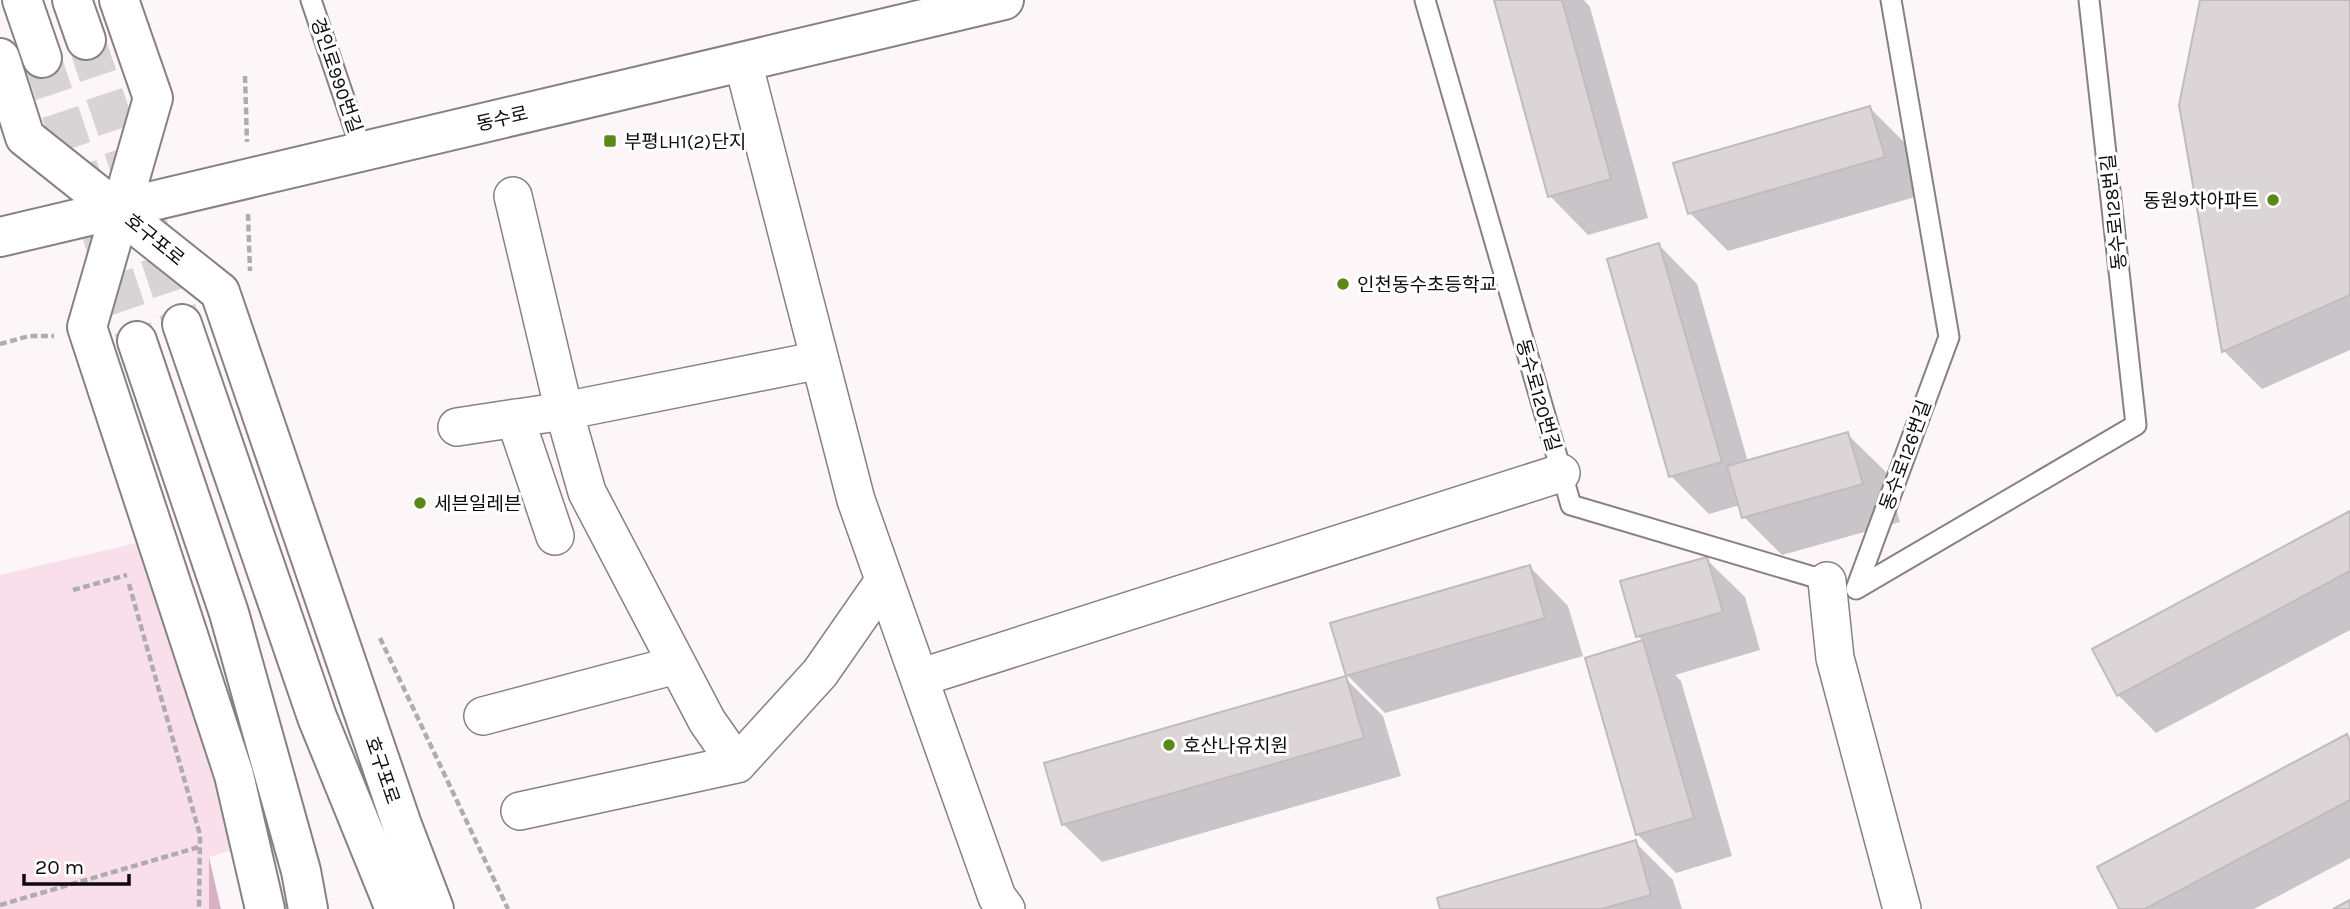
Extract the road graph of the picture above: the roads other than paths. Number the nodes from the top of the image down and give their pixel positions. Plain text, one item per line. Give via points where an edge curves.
1 (22, 0) edge
2 (72, 0) edge
3 (119, 0) edge
4 (311, 0) edge
5 (1004, 0) edge
6 (1425, 0) edge
7 (1891, 0) edge
8 (2089, 0) edge
9 (897, 12) edge
10 (86, 40) tunnel mouth
11 (0, 58) edge
12 (42, 58) tunnel mouth
13 (743, 62) junction
14 (362, 151) junction
15 (513, 196) dead end
16 (119, 209) junction
17 (0, 237) edge
18 (182, 324) tunnel mouth
19 (138, 341) tunnel mouth
20 (820, 360) junction
21 (564, 411) junction
22 (515, 418) junction
23 (457, 427) dead end
24 (1561, 473) junction
25 (555, 536) dead end
26 (884, 581) junction
27 (1841, 585) junction
28 (676, 665) junction
29 (919, 678) junction
30 (483, 716) dead end
31 (737, 764) junction
32 (520, 811) dead end
33 (265, 909) edge
34 (308, 909) edge
35 (395, 909) edge
36 (434, 909) edge
37 (1006, 909) edge
38 (1902, 909) edge

1 - 12 main road
2 - 10 main road
3 - 16 main road via 153,98
4 - 14 lane, 경인로990번길
5 - 9 main road, 동수로
6 - 24 lane, 동수로120번길
7 - 27 lane, 동수로126번길 via 1948,337
8 - 27 lane, 동수로128번길 via 2136,425
9 - 13 main road, 동수로
11 - 16 main road via 25,137
13 - 14 main road, 동수로
13 - 20 street
14 - 16 main road, 동수로
15 - 21 street
16 - 17 main road, 동수로
16 - 33 main road, 호구포로 via 88,327 234,775
16 - 36 main road, 호구포로 via 220,292
18 - 35 main road, 호구포로 via 317,718
19 - 34 main road via 229,613
20 - 21 street
20 - 26 street via 856,500
21 - 22 street
21 - 28 street via 587,492
22 - 23 street
22 - 25 street
24 - 27 lane, 동수로120번길 via 1571,505
24 - 29 street
26 - 29 street
26 - 31 street via 820,673
27 - 38 street via 1835,658
28 - 30 street
28 - 31 street via 707,722
29 - 37 street via 997,897
31 - 32 street

